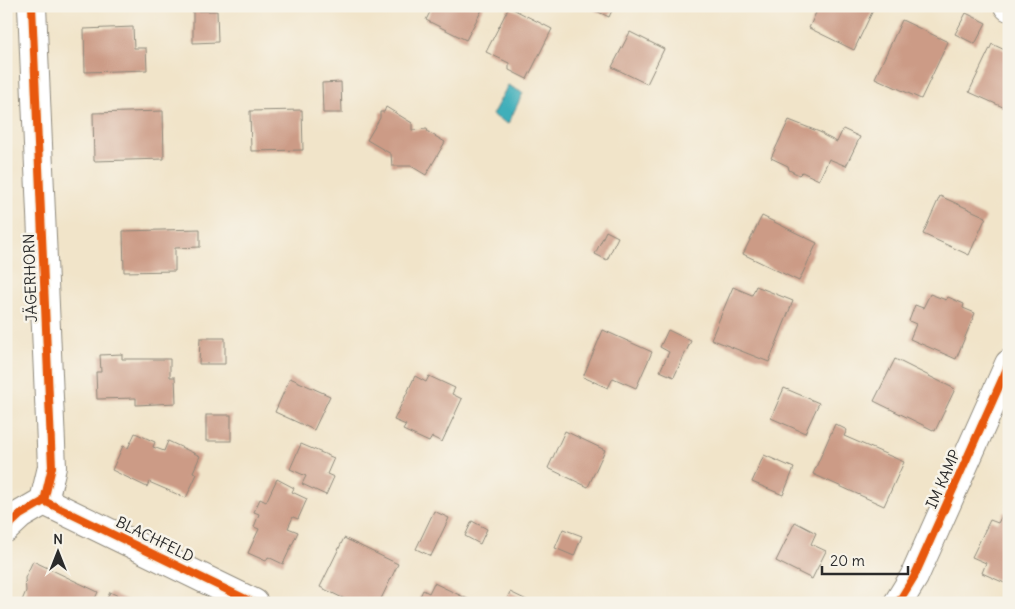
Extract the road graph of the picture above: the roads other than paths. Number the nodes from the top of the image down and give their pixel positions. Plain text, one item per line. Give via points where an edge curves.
1 (32, 6) edge
2 (1009, 364) edge
3 (44, 501) junction
4 (6, 528) edge
5 (254, 603) edge
6 (898, 603) edge

1 - 3 street, JÄGERHORN via 52,467
2 - 6 street, IM KAMP via 914,577
3 - 4 street
3 - 5 street, BLACHFELD

